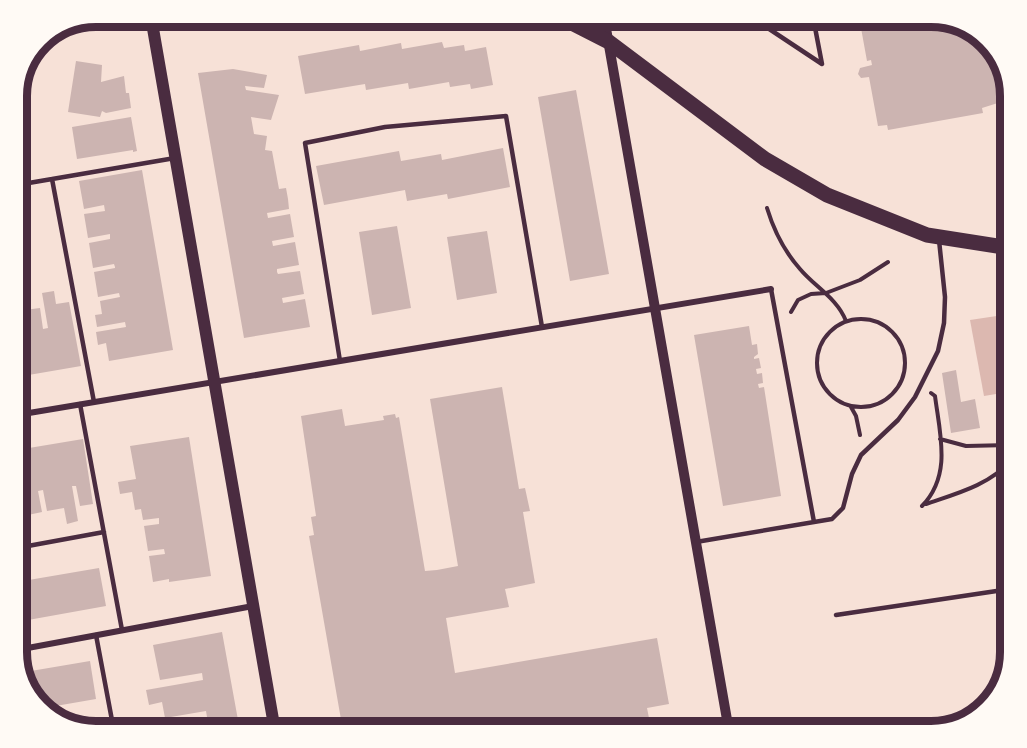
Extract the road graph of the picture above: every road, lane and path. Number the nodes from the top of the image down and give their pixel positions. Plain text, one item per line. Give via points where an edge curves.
1 (153, 27) edge
2 (581, 27) edge
3 (606, 27) edge
4 (767, 27) edge
5 (815, 27) edge
6 (609, 42) junction
7 (176, 158) junction
8 (52, 179) junction
9 (27, 183) edge
10 (766, 208) dead end
11 (939, 237) junction
12 (1000, 246) edge
13 (888, 262) dead end
14 (771, 289) joint
15 (826, 293) junction
16 (655, 308) junction
17 (791, 312) dead end
18 (846, 321) junction
19 (542, 327) junction
20 (340, 361) junction
21 (215, 382) junction
22 (927, 388) dead end
23 (94, 402) junction
24 (80, 404) junction
25 (851, 407) junction
26 (27, 413) edge
27 (940, 439) junction
28 (861, 444) dead end
29 (1000, 445) edge
30 (1000, 473) edge
31 (814, 522) junction
32 (104, 532) junction
33 (696, 542) junction
34 (27, 546) edge
35 (1000, 591) edge
36 (254, 606) junction
37 (836, 615) dead end
38 (122, 630) junction
39 (96, 635) junction
40 (27, 648) edge
41 (112, 720) joint
42 (107, 721) edge
43 (273, 721) edge
44 (727, 721) edge

1 - 7 main road
2 - 6 main road
3 - 6 street
4 - 5 lane via 822,64
6 - 11 main road via 765,159 827,195
6 - 16 street
7 - 8 lane
7 - 21 main road
8 - 9 lane
8 - 23 lane
10 - 15 path via 788,253
11 - 12 main road
11 - 31 lane via 945,297 938,351 915,397 898,420 861,455 843,508 832,519
13 - 15 path via 860,280
14 - 16 street
14 - 31 lane
15 - 17 path via 798,300
15 - 18 path
16 - 19 street
16 - 33 street
18 - 25 path via 823,339 816,367 828,394
18 - 25 path via 860,318 888,328 898,338 905,366 896,391 882,402
19 - 20 street
19 - 20 lane via 506,116 385,128 305,142
20 - 21 street
21 - 23 street
21 - 36 main road
22 - 27 path via 935,396
23 - 24 street
24 - 26 street
24 - 32 lane
25 - 28 path
27 - 29 path via 966,446
27 - 30 path via 941,476 922,506
31 - 33 lane
32 - 34 lane
32 - 38 lane
33 - 44 street
35 - 37 lane
36 - 38 street
36 - 43 main road
38 - 39 street
39 - 40 street
39 - 41 lane
41 - 42 lane

